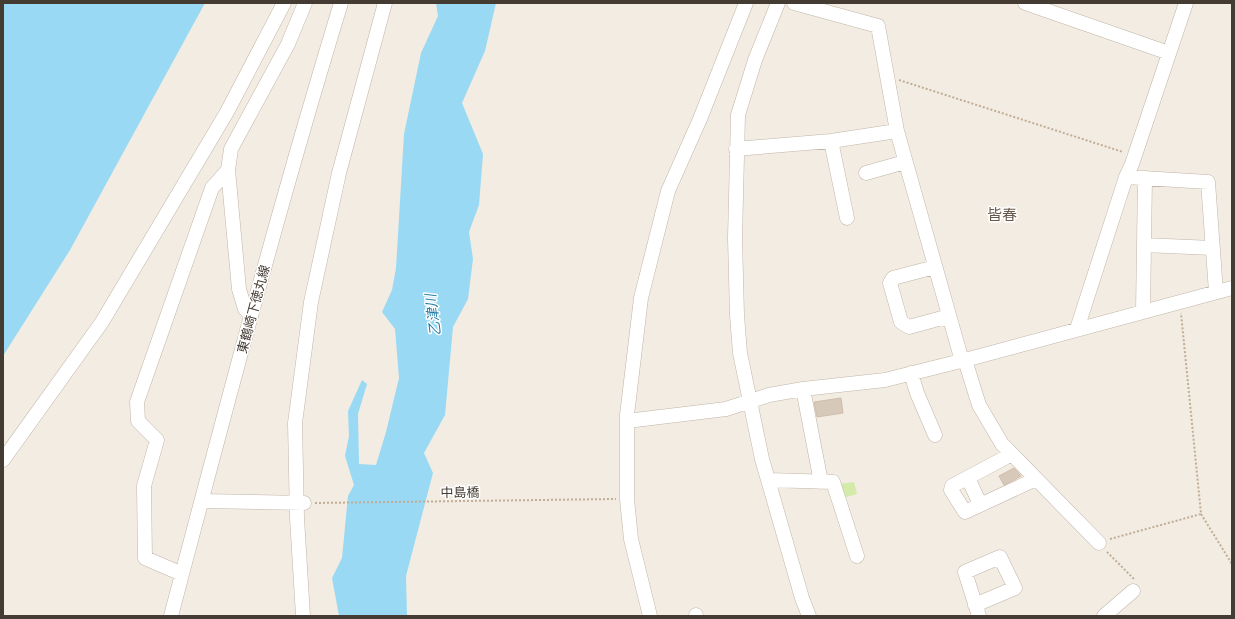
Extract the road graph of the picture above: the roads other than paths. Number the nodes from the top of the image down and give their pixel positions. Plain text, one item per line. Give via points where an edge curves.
1 (284, 3) edge
2 (305, 3) edge
3 (341, 3) edge
4 (385, 3) edge
5 (746, 3) edge
6 (778, 3) edge
7 (794, 3) edge
8 (1186, 3) edge
9 (1028, 4) edge
10 (1169, 53) junction
11 (897, 131) junction
12 (830, 141) junction
13 (736, 149) junction
14 (905, 162) junction
15 (228, 170) junction
16 (866, 173) dead end
17 (1126, 177) junction
18 (1145, 178) junction
19 (847, 218) dead end
20 (1144, 245) junction
21 (1213, 248) junction
22 (935, 267) junction
23 (1232, 288) edge
24 (1216, 292) junction
25 (1144, 311) junction
26 (251, 315) junction
27 (950, 321) junction
28 (1077, 329) junction
29 (963, 361) junction
30 (911, 373) junction
31 (803, 389) junction
32 (749, 401) junction
33 (627, 421) junction
34 (935, 435) dead end
35 (1012, 454) junction
36 (3, 460) edge
37 (968, 478) junction
38 (1036, 479) junction
39 (769, 480) junction
40 (821, 482) junction
41 (203, 501) junction
42 (300, 503) junction
43 (980, 504) junction
44 (1099, 543) road end
45 (857, 556) dead end
46 (182, 574) junction
47 (1133, 591) road end
48 (1121, 611) edge
49 (172, 616) edge
50 (303, 616) edge
51 (650, 616) edge
52 (809, 616) edge
53 (1104, 616) edge

1 - 36 street via 227,112 102,322
2 - 15 street via 288,44 231,149
3 - 26 street, 東鶴崎下徳丸線 via 310,102
4 - 42 street via 339,173 311,302 295,423
5 - 33 street via 668,191 641,298
6 - 13 street via 755,60 738,115
7 - 11 street via 878,26
8 - 10 street
9 - 10 street
10 - 17 street
11 - 12 street
11 - 14 street
12 - 13 street
12 - 19 street
13 - 32 street via 737,315 740,353
14 - 16 street
14 - 22 street
15 - 26 street via 240,289 245,309
15 - 46 street via 212,188 137,402 138,421 157,440 144,486 146,558
17 - 18 street
17 - 28 street
18 - 20 street
18 - 21 street via 1208,182
20 - 21 street
20 - 25 street
21 - 24 street
22 - 27 street
22 - 27 street via 893,278 890,283 900,322 909,327 942,318
23 - 24 street
24 - 25 street
25 - 28 street
26 - 41 street, 東鶴崎下徳丸線
27 - 29 street
28 - 29 street
29 - 30 street
29 - 35 street via 986,420
30 - 31 street via 885,380
30 - 34 street
31 - 32 street
31 - 40 street
32 - 33 street via 726,408
32 - 39 street
33 - 51 street via 622,499
35 - 37 street
35 - 38 street
37 - 43 street
37 - 43 street via 952,486 951,490 965,512
38 - 43 street
38 - 44 street
39 - 40 street
39 - 52 street
40 - 45 street via 833,482
41 - 42 street
41 - 46 street, 東鶴崎下徳丸線
42 - 50 street
46 - 49 street, 東鶴崎下徳丸線
47 - 48 street
48 - 53 street

